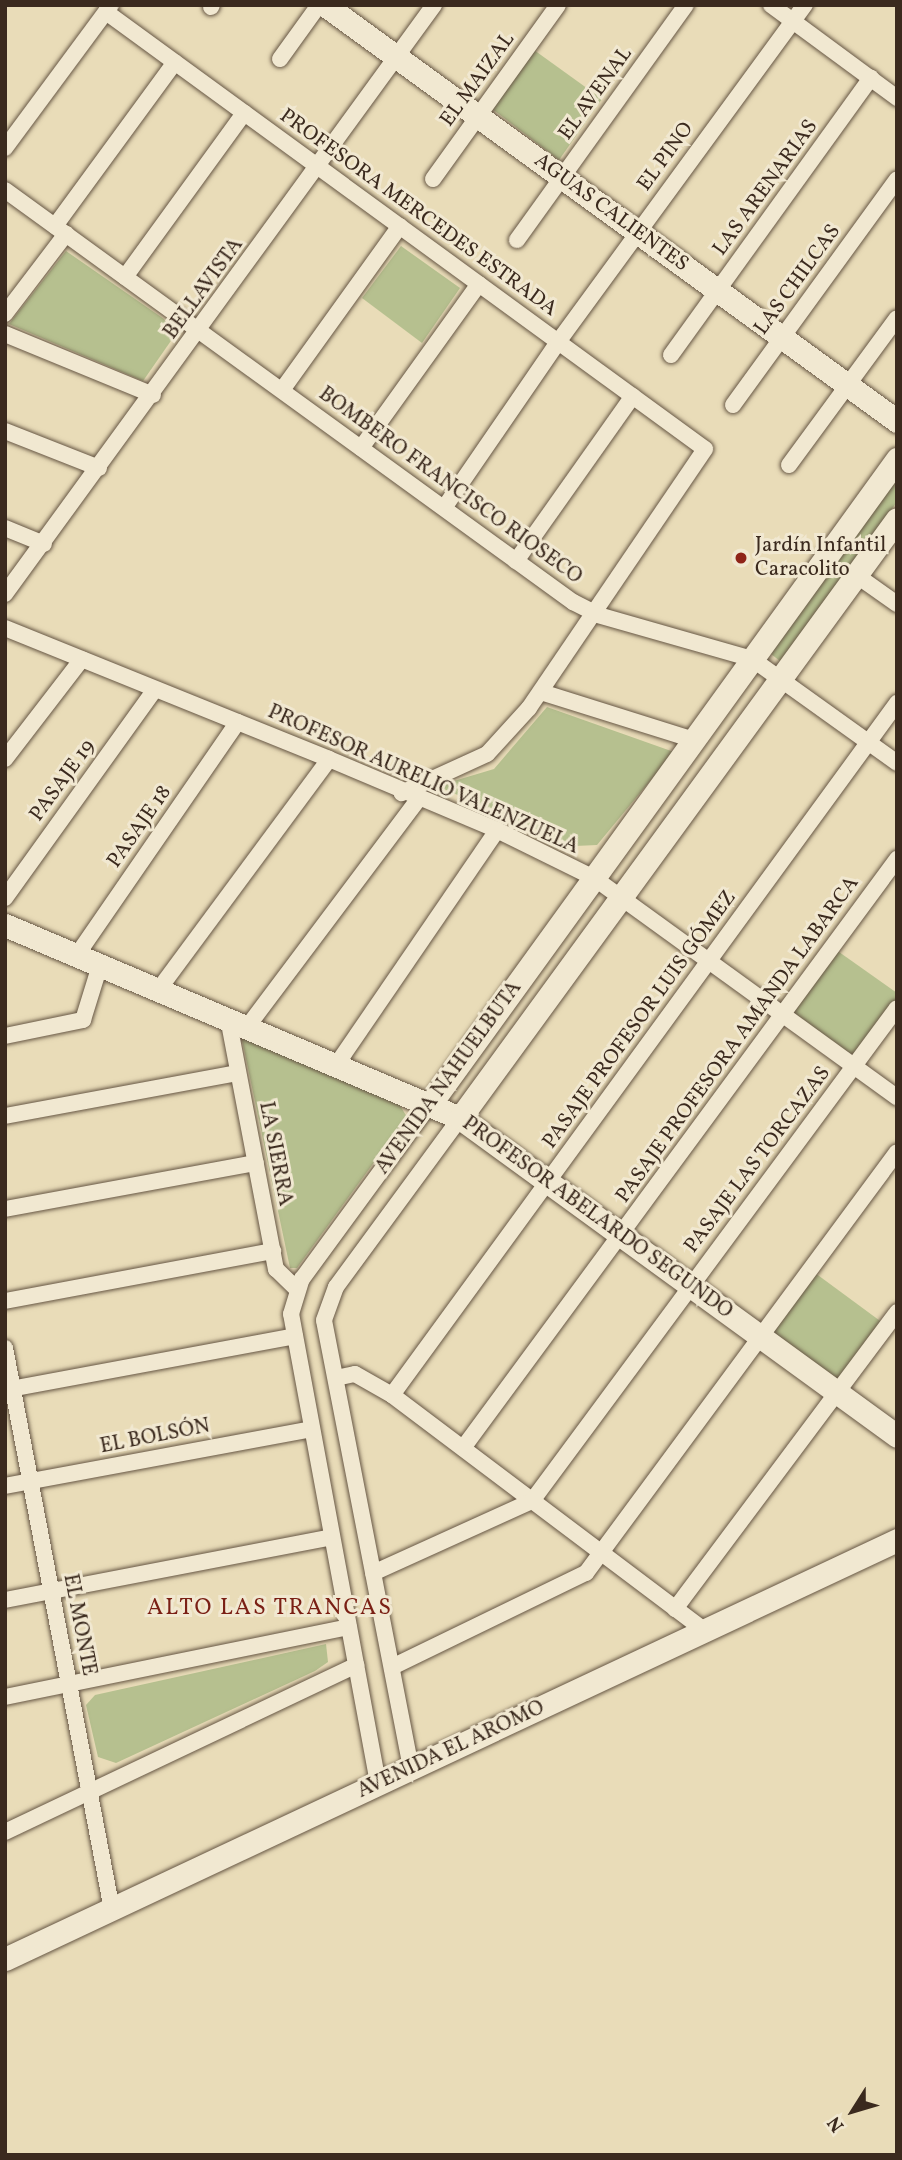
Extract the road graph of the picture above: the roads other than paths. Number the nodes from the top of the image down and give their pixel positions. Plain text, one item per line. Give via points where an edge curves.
1 (319, 5) edge
2 (325, 5) edge
3 (434, 5) edge
4 (558, 5) edge
5 (686, 5) edge
6 (771, 5) edge
7 (805, 5) edge
8 (108, 9) edge
9 (793, 20) junction
10 (396, 57) junction
11 (280, 59) dead end
12 (175, 62) junction
13 (871, 78) junction
14 (897, 98) edge
15 (244, 113) junction
16 (478, 117) junction
17 (5, 148) edge
18 (317, 166) junction
19 (561, 178) junction
20 (433, 179) dead end
21 (897, 179) edge
22 (5, 190) edge
23 (400, 226) junction
24 (61, 230) junction
25 (637, 232) junction
26 (517, 240) dead end
27 (125, 277) junction
28 (478, 284) junction
29 (717, 291) junction
30 (5, 314) edge
31 (897, 318) edge
32 (200, 331) junction
33 (5, 334) edge
34 (781, 339) junction
35 (558, 342) junction
36 (671, 355) dead end
37 (847, 386) junction
38 (282, 390) junction
39 (153, 395) junction
40 (633, 396) junction
41 (733, 405) dead end
42 (897, 421) edge
43 (5, 430) edge
44 (361, 448) junction
45 (897, 459) edge
46 (789, 465) dead end
47 (99, 468) junction
48 (444, 508) junction
49 (897, 519) edge
50 (5, 528) edge
51 (44, 544) junction
52 (516, 561) junction
53 (856, 575) junction
54 (5, 594) edge
55 (897, 604) edge
56 (591, 612) junction
57 (5, 628) edge
58 (82, 659) junction
59 (752, 659) junction
60 (780, 678) junction
61 (155, 689) junction
62 (541, 692) junction
63 (897, 703) edge
64 (238, 722) junction
65 (694, 740) junction
66 (868, 742) junction
67 (5, 759) edge
68 (329, 759) junction
69 (897, 763) edge
70 (402, 793) junction
71 (419, 798) junction
72 (497, 830) junction
73 (897, 859) edge
74 (594, 877) junction
75 (622, 895) junction
76 (5, 898) edge
77 (5, 925) edge
78 (77, 955) junction
79 (710, 960) junction
80 (100, 965) junction
81 (159, 989) junction
82 (897, 1008) edge
83 (783, 1013) junction
84 (238, 1022) junction
85 (5, 1036) edge
86 (337, 1063) junction
87 (854, 1066) junction
88 (238, 1073) junction
89 (897, 1097) edge
90 (431, 1103) junction
91 (5, 1116) edge
92 (460, 1118) junction
93 (897, 1152) edge
94 (256, 1163) junction
95 (547, 1182) junction
96 (5, 1209) edge
97 (621, 1234) junction
98 (273, 1251) junction
99 (691, 1286) junction
100 (297, 1289) junction
101 (5, 1301) edge
102 (897, 1312) edge
103 (295, 1336) junction
104 (762, 1338) junction
105 (5, 1348) edge
106 (336, 1378) junction
107 (9, 1389) edge
108 (837, 1392) junction
109 (392, 1395) junction
110 (312, 1429) junction
111 (897, 1436) edge
112 (463, 1448) junction
113 (30, 1481) junction
114 (5, 1486) edge
115 (532, 1501) junction
116 (332, 1537) junction
117 (897, 1540) edge
118 (603, 1555) junction
119 (373, 1573) junction
120 (51, 1591) junction
121 (5, 1600) edge
122 (675, 1609) junction
123 (349, 1627) junction
124 (706, 1632) junction
125 (356, 1665) junction
126 (391, 1667) junction
127 (68, 1684) junction
128 (5, 1697) edge
129 (411, 1768) junction
130 (378, 1783) junction
131 (88, 1793) junction
132 (5, 1832) edge
133 (112, 1909) junction
134 (5, 1959) edge

1 - 11 street
2 - 10 street, AGUAS CALIENTES
3 - 10 street, BELLAVISTA
4 - 16 street, EL MAIZAL
5 - 19 street, EL AVENAL
6 - 9 street
7 - 9 street, EL PINO
8 - 12 street, PROFESORA MERCEDES ESTRADA
8 - 17 street
9 - 13 street
9 - 25 street, EL PINO
10 - 16 street, AGUAS CALIENTES
10 - 18 street, BELLAVISTA
12 - 15 street, PROFESORA MERCEDES ESTRADA
12 - 24 street
13 - 14 street
13 - 29 street, LAS ARENARIAS
15 - 18 street, PROFESORA MERCEDES ESTRADA
15 - 27 street
16 - 19 street, AGUAS CALIENTES
16 - 20 street, EL MAIZAL
18 - 23 street, PROFESORA MERCEDES ESTRADA
18 - 32 street, BELLAVISTA
19 - 25 street, AGUAS CALIENTES
19 - 26 street, EL AVENAL
21 - 34 street, LAS CHILCAS
22 - 24 street, BOMBERO FRANCISCO RIOSECO
23 - 28 street, PROFESORA MERCEDES ESTRADA
23 - 38 street
24 - 27 street, BOMBERO FRANCISCO RIOSECO
24 - 30 street
25 - 29 street, AGUAS CALIENTES
25 - 35 street, EL PINO
27 - 32 street, BOMBERO FRANCISCO RIOSECO
28 - 35 street, PROFESORA MERCEDES ESTRADA
28 - 44 street
29 - 34 street, AGUAS CALIENTES
29 - 36 street, LAS ARENARIAS
31 - 37 street
32 - 38 street, BOMBERO FRANCISCO RIOSECO
32 - 39 street, BELLAVISTA
33 - 39 street
34 - 37 street, AGUAS CALIENTES
34 - 41 street, LAS CHILCAS
35 - 40 street, PROFESORA MERCEDES ESTRADA
35 - 48 street, EL PINO
37 - 42 street, AGUAS CALIENTES
37 - 46 street
38 - 44 street, BOMBERO FRANCISCO RIOSECO
39 - 47 street, BELLAVISTA
40 - 52 street
40 - 56 street, PROFESORA MERCEDES ESTRADA via 705,449
43 - 47 street
44 - 48 street, BOMBERO FRANCISCO RIOSECO
45 - 59 street, AVENIDA NAHUELBUTA
47 - 51 street, BELLAVISTA
48 - 52 street, BOMBERO FRANCISCO RIOSECO
49 - 53 street, AVENIDA NAHUELBUTA
50 - 51 street
51 - 54 street, BELLAVISTA
52 - 56 street, BOMBERO FRANCISCO RIOSECO
53 - 55 street
53 - 60 street, AVENIDA NAHUELBUTA
56 - 59 street, BOMBERO FRANCISCO RIOSECO
56 - 62 street
57 - 58 street, PROFESOR AURELIO VALENZUELA
58 - 61 street, PROFESOR AURELIO VALENZUELA
58 - 67 street
59 - 60 street, BOMBERO FRANCISCO RIOSECO
59 - 65 street, AVENIDA NAHUELBUTA
60 - 66 street, BOMBERO FRANCISCO RIOSECO
60 - 75 street, AVENIDA NAHUELBUTA
61 - 64 street, PROFESOR AURELIO VALENZUELA
61 - 76 street, PASAJE 19
62 - 65 street
62 - 70 street via 487,754
63 - 66 street, PASAJE PROFESOR LUIS GÓMEZ
64 - 68 street, PROFESOR AURELIO VALENZUELA
64 - 78 street, PASAJE 18
65 - 74 street, AVENIDA NAHUELBUTA
66 - 69 street, BOMBERO FRANCISCO RIOSECO
66 - 79 street, PASAJE PROFESOR LUIS GÓMEZ
68 - 70 street, PROFESOR AURELIO VALENZUELA
68 - 81 street
70 - 71 street, PROFESOR AURELIO VALENZUELA
71 - 72 street, PROFESOR AURELIO VALENZUELA
71 - 84 street
72 - 74 street, PROFESOR AURELIO VALENZUELA
72 - 86 street
73 - 83 street, PASAJE PROFESORA AMANDA LABARCA
74 - 75 street, PROFESOR AURELIO VALENZUELA
74 - 90 street, AVENIDA NAHUELBUTA
75 - 79 street, PROFESOR AURELIO VALENZUELA
75 - 92 street, AVENIDA NAHUELBUTA
77 - 78 street, PROFESOR ABELARDO SEGUNDO
78 - 80 street, PROFESOR ABELARDO SEGUNDO
79 - 83 street, PROFESOR AURELIO VALENZUELA
79 - 95 street, PASAJE PROFESOR LUIS GÓMEZ
80 - 81 street, PROFESOR ABELARDO SEGUNDO
80 - 85 street via 83,1020
81 - 84 street, PROFESOR ABELARDO SEGUNDO
82 - 87 street, PASAJE LAS TORCAZAS
83 - 87 street, PROFESOR AURELIO VALENZUELA
83 - 97 street, PASAJE PROFESORA AMANDA LABARCA
84 - 86 street, PROFESOR ABELARDO SEGUNDO
84 - 88 street, LA SIERRA
86 - 90 street, PROFESOR ABELARDO SEGUNDO
87 - 89 street, PROFESOR AURELIO VALENZUELA
87 - 99 street, PASAJE LAS TORCAZAS
88 - 91 street
88 - 94 street, LA SIERRA
90 - 92 street, PROFESOR ABELARDO SEGUNDO
90 - 100 street, AVENIDA NAHUELBUTA
92 - 95 street, PROFESOR ABELARDO SEGUNDO
92 - 106 street, AVENIDA NAHUELBUTA via 329,1300 324,1320
93 - 104 street
94 - 96 street
94 - 98 street, LA SIERRA
95 - 97 street, PROFESOR ABELARDO SEGUNDO
95 - 109 street, PASAJE PROFESOR LUIS GÓMEZ
97 - 99 street, PROFESOR ABELARDO SEGUNDO
97 - 112 street, PASAJE PROFESORA AMANDA LABARCA
98 - 100 street, LA SIERRA via 280,1277
98 - 101 street
99 - 104 street, PROFESOR ABELARDO SEGUNDO
99 - 115 street, PASAJE LAS TORCAZAS
100 - 103 street, AVENIDA NAHUELBUTA via 291,1314
102 - 108 street
103 - 107 street
103 - 110 street, AVENIDA NAHUELBUTA
104 - 108 street, PROFESOR ABELARDO SEGUNDO
104 - 118 street
105 - 107 street, EL MONTE
106 - 109 street via 355,1374
106 - 119 street, AVENIDA NAHUELBUTA
107 - 113 street, EL MONTE
108 - 111 street, PROFESOR ABELARDO SEGUNDO
108 - 122 street
109 - 112 street
110 - 113 street, EL BOLSÓN
110 - 116 street, AVENIDA NAHUELBUTA
112 - 115 street
113 - 114 street, EL BOLSÓN
113 - 120 street, EL MONTE
115 - 118 street
115 - 119 street, PASAJE LAS TORCAZAS
116 - 120 street
116 - 123 street, AVENIDA NAHUELBUTA
117 - 124 street, AVENIDA EL AROMO
118 - 122 street
118 - 126 street via 586,1573
119 - 126 street, AVENIDA NAHUELBUTA
120 - 121 street
120 - 127 street, EL MONTE
122 - 124 street
123 - 125 street, AVENIDA NAHUELBUTA
123 - 127 street
124 - 129 street, AVENIDA EL AROMO
125 - 130 street, AVENIDA NAHUELBUTA
125 - 131 street
126 - 129 street, AVENIDA NAHUELBUTA
127 - 128 street
127 - 131 street, EL MONTE
129 - 130 street, AVENIDA EL AROMO
130 - 133 street, AVENIDA EL AROMO
131 - 132 street
131 - 133 street, EL MONTE
133 - 134 street, AVENIDA EL AROMO

